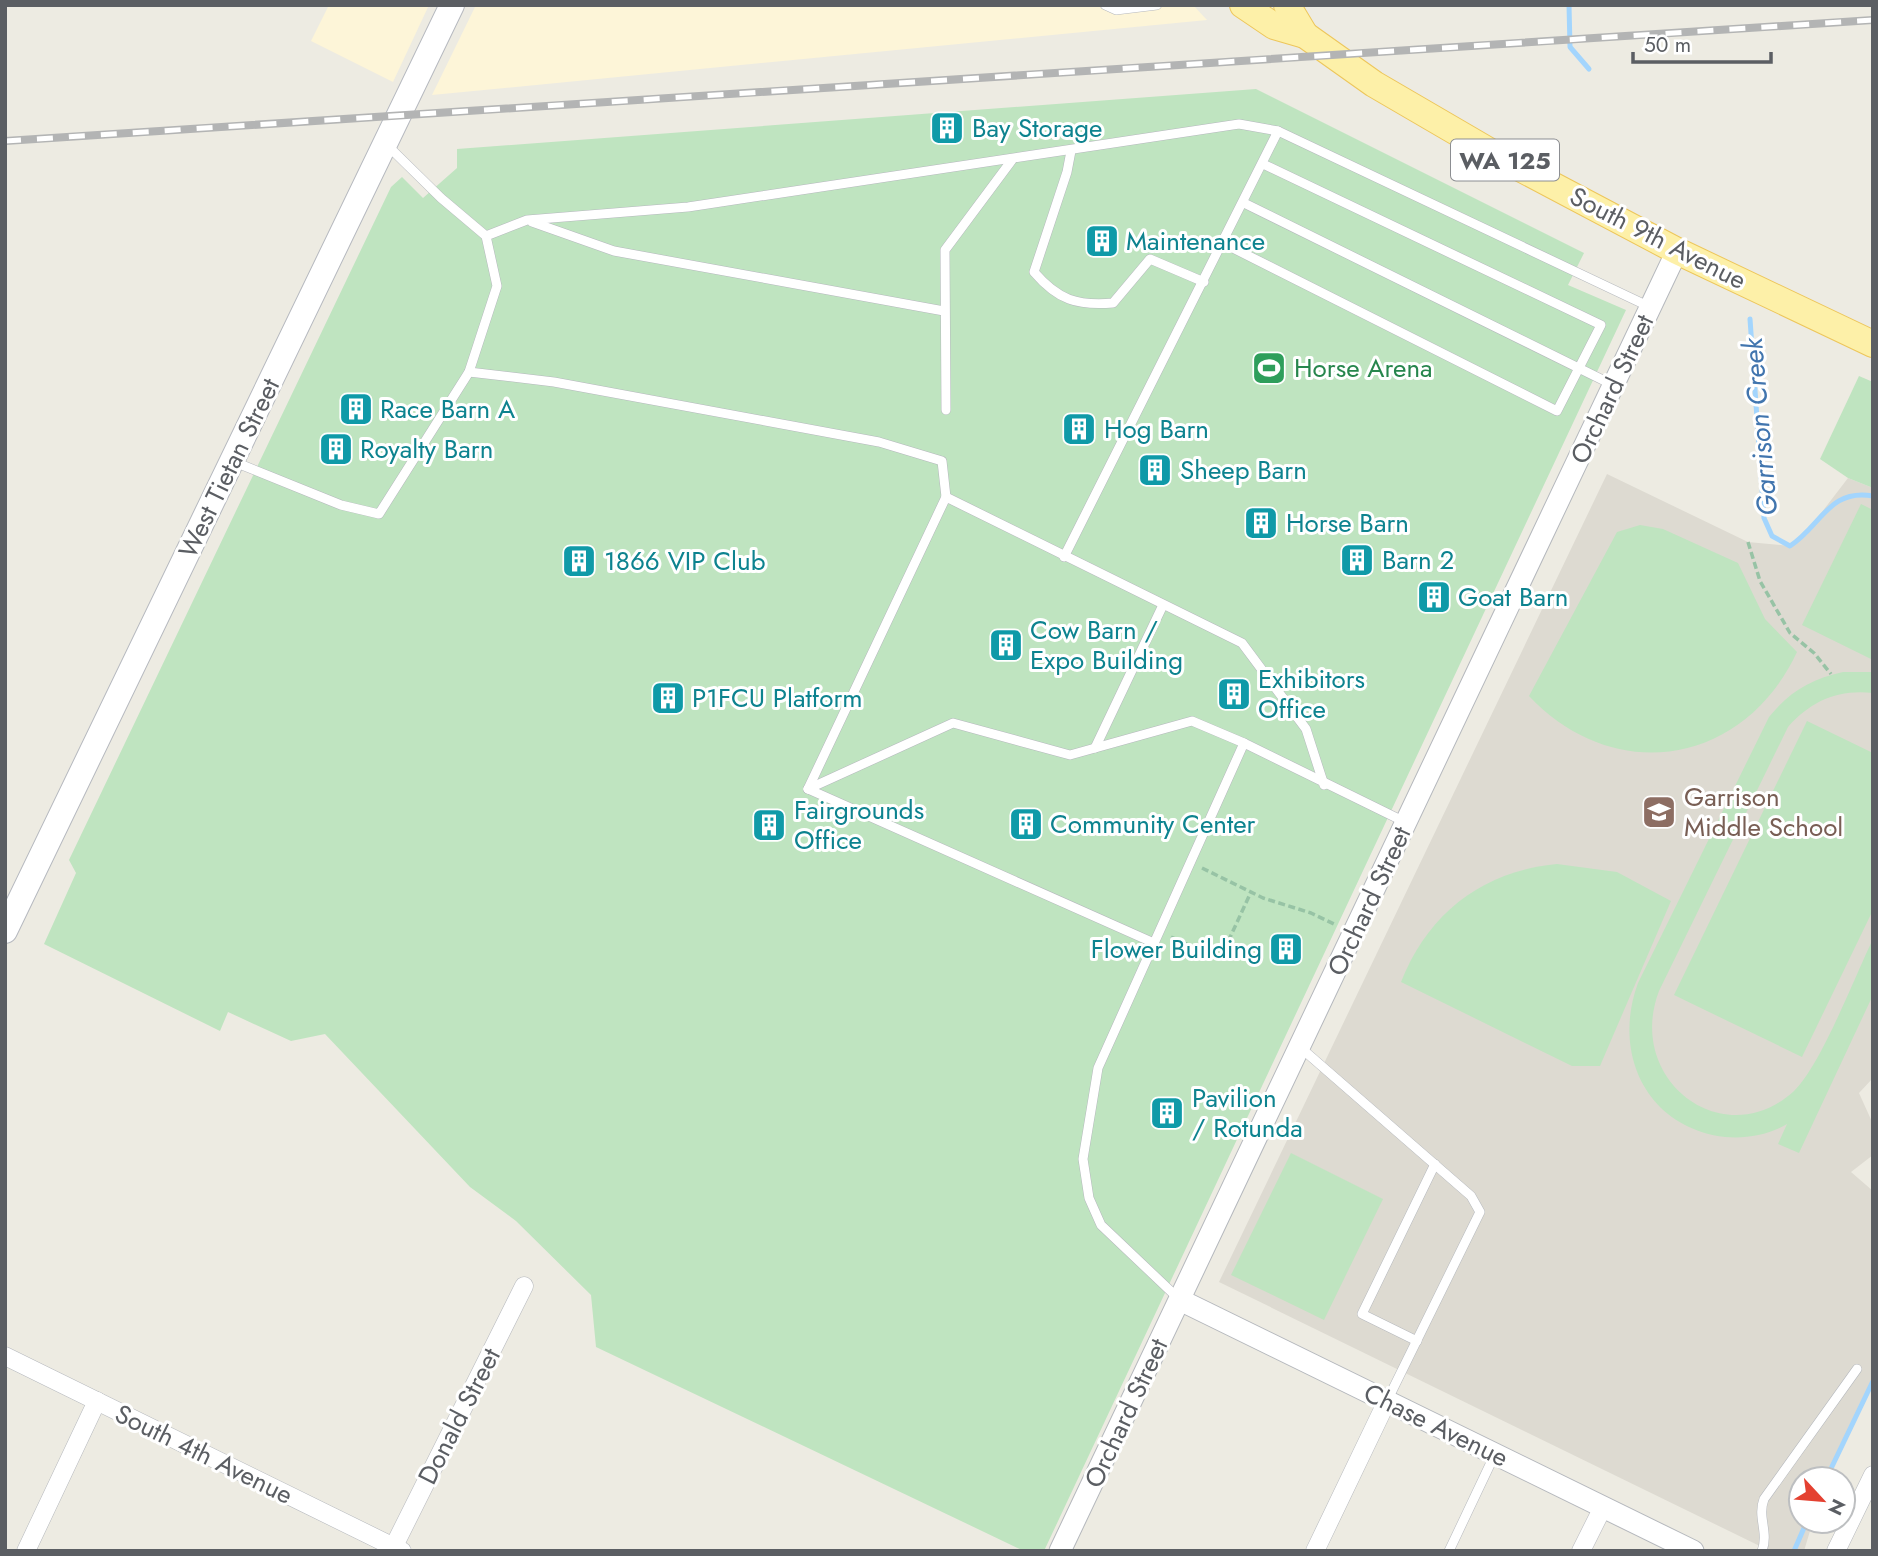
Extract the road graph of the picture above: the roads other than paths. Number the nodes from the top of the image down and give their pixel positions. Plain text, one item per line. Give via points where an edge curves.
1 (452, 5) edge
2 (1105, 5) edge
3 (1157, 5) edge
4 (1242, 5) edge
5 (1287, 5) edge
6 (1305, 35) junction
7 (1278, 131) junction
8 (386, 143) junction
9 (1071, 151) junction
10 (1012, 160) junction
11 (1263, 164) junction
12 (1244, 203) junction
13 (527, 220) junction
14 (486, 236) junction
15 (1223, 243) junction
16 (1677, 251) junction
17 (1204, 282) junction
18 (1650, 307) junction
19 (944, 311) junction
20 (1873, 344) edge
21 (1579, 368) junction
22 (469, 372) junction
23 (1613, 385) junction
24 (946, 410) dead end
25 (232, 461) junction
26 (946, 497) junction
27 (1064, 557) junction
28 (1163, 605) junction
29 (1244, 743) junction
30 (1096, 748) junction
31 (1324, 785) junction
32 (808, 789) junction
33 (1406, 822) junction
34 (5, 931) edge
35 (1154, 943) junction
36 (1299, 1047) junction
37 (1435, 1164) junction
38 (524, 1286) dead end
39 (1180, 1300) junction
40 (1417, 1341) junction
41 (5, 1356) edge
42 (1857, 1369) dead end
43 (97, 1401) junction
44 (1387, 1401) junction
45 (1495, 1454) junction
46 (1873, 1475) edge
47 (1603, 1507) junction
48 (398, 1549) edge
49 (26, 1551) edge
50 (1060, 1551) edge
51 (1315, 1551) edge
52 (1449, 1551) edge
53 (1581, 1551) edge
54 (1693, 1551) edge
55 (1762, 1551) edge
56 (1836, 1551) edge

1 - 8 main road, West Tietan Street
2 - 3 lane via 1116,10
4 - 6 main road, South 9th Avenue / WA 125 via 1274,26
5 - 6 main road, South 9th Avenue / WA 125
6 - 16 main road, South 9th Avenue / WA 125 via 1438,123
7 - 9 lane via 1239,124
7 - 11 lane
7 - 18 lane
8 - 14 lane
8 - 25 main road, West Tietan Street
9 - 10 lane
9 - 17 lane via 1034,272 1046,286 1082,306 1113,303 1150,259
10 - 13 lane via 688,206
10 - 19 lane via 945,250
11 - 12 lane
11 - 21 lane via 1601,325
12 - 15 lane
12 - 21 lane
13 - 14 lane
13 - 19 lane via 614,251
14 - 22 lane via 497,286
15 - 17 lane
15 - 21 lane via 1557,411
16 - 18 street, Orchard Street
16 - 20 main road, South 9th Avenue / WA 125
17 - 27 lane
18 - 23 street, Orchard Street
19 - 24 lane
21 - 23 lane
22 - 25 lane via 379,514 341,505
22 - 26 lane via 554,382 879,442 942,461
23 - 33 street, Orchard Street
25 - 34 main road, West Tietan Street
26 - 27 lane
26 - 32 lane
27 - 28 lane
28 - 30 lane
28 - 31 lane via 1242,643 1306,729
29 - 30 lane via 1192,721
29 - 31 lane
29 - 35 lane
30 - 32 lane via 1070,755 953,723
31 - 33 lane
32 - 35 lane
33 - 36 street, Orchard Street
35 - 39 lane via 1098,1068 1083,1159 1089,1198 1101,1225
36 - 37 lane
36 - 39 street, Orchard Street
37 - 40 lane via 1471,1196 1480,1212
37 - 40 lane via 1362,1314
38 - 48 street, Donald Street
39 - 44 street, Chase Avenue
39 - 50 street, Orchard Street
40 - 44 lane
41 - 43 street, South 4th Avenue
42 - 55 lane via 1764,1499 1759,1511 1766,1538
43 - 48 street, South 4th Avenue
43 - 49 street
44 - 45 street, Chase Avenue
44 - 51 street
45 - 47 street, Chase Avenue
45 - 52 lane
46 - 56 street
47 - 53 street
47 - 54 street, Chase Avenue

